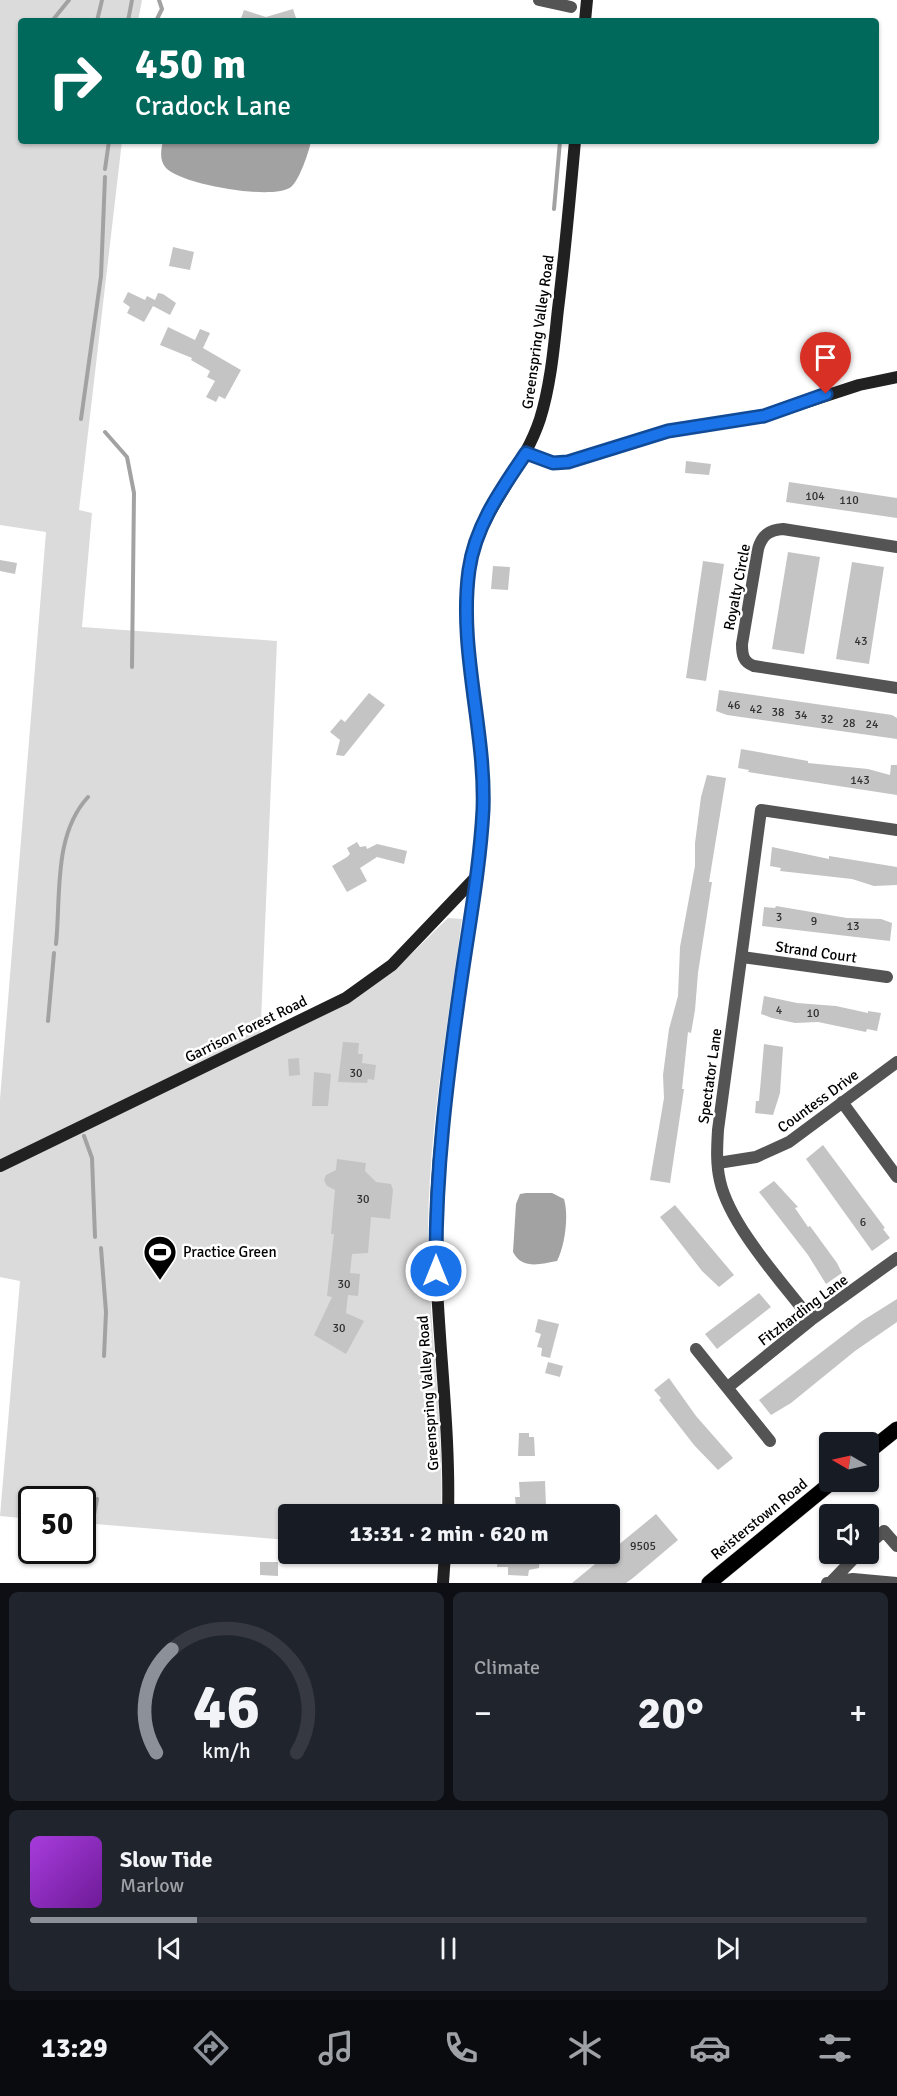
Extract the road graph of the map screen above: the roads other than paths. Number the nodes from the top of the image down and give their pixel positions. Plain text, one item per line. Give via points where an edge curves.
1 (539, 0) edge
2 (587, 0) edge
3 (571, 7) dead end
4 (585, 18) edge
5 (575, 144) edge
6 (897, 377) edge
7 (526, 453) junction
8 (897, 547) edge
9 (897, 688) edge
10 (897, 830) edge
11 (476, 877) junction
12 (742, 957) junction
13 (887, 977) dead end
14 (897, 1062) edge
15 (842, 1102) junction
16 (718, 1163) junction
17 (0, 1166) edge
18 (897, 1177) edge
19 (897, 1258) edge
20 (812, 1320) junction
21 (696, 1349) dead end
22 (728, 1387) junction
23 (897, 1429) edge
24 (770, 1441) dead end
25 (879, 1443) edge
26 (820, 1492) edge
27 (448, 1504) edge
28 (879, 1536) edge
29 (897, 1546) edge
30 (444, 1564) edge
31 (848, 1564) edge
32 (830, 1582) edge
33 (443, 1583) edge
34 (709, 1583) edge
35 (897, 1583) edge

1 - 3 street
2 - 4 main road
5 - 7 main road, Greenspring Valley Road via 551,367 542,414
6 - 7 main road via 859,385 764,416 668,431 568,462 553,463
7 - 11 main road, Greenspring Valley Road via 480,530 469,571 468,641 483,786
8 - 9 street, Royalty Circle via 783,529 764,535 758,549 742,644 742,656 754,666
10 - 12 street, Spectator Lane via 761,810
11 - 17 main road, Garrison Forest Road via 392,965 346,998
11 - 27 main road, Greenspring Valley Road via 446,1094 437,1198 436,1271
12 - 13 street, Strand Court
12 - 16 street, Spectator Lane via 717,1130
14 - 15 street, Countess Drive
15 - 16 street, Countess Drive via 776,1149
15 - 18 street
16 - 20 street, Spectator Lane via 720,1182 739,1222
19 - 20 street, Fitzharding Lane
20 - 22 street, Fitzharding Lane
21 - 22 street
22 - 24 street
23 - 25 main road
26 - 34 main road, Reisterstown Road
28 - 29 street via 885,1531
30 - 33 main road
31 - 32 street
32 - 35 street

